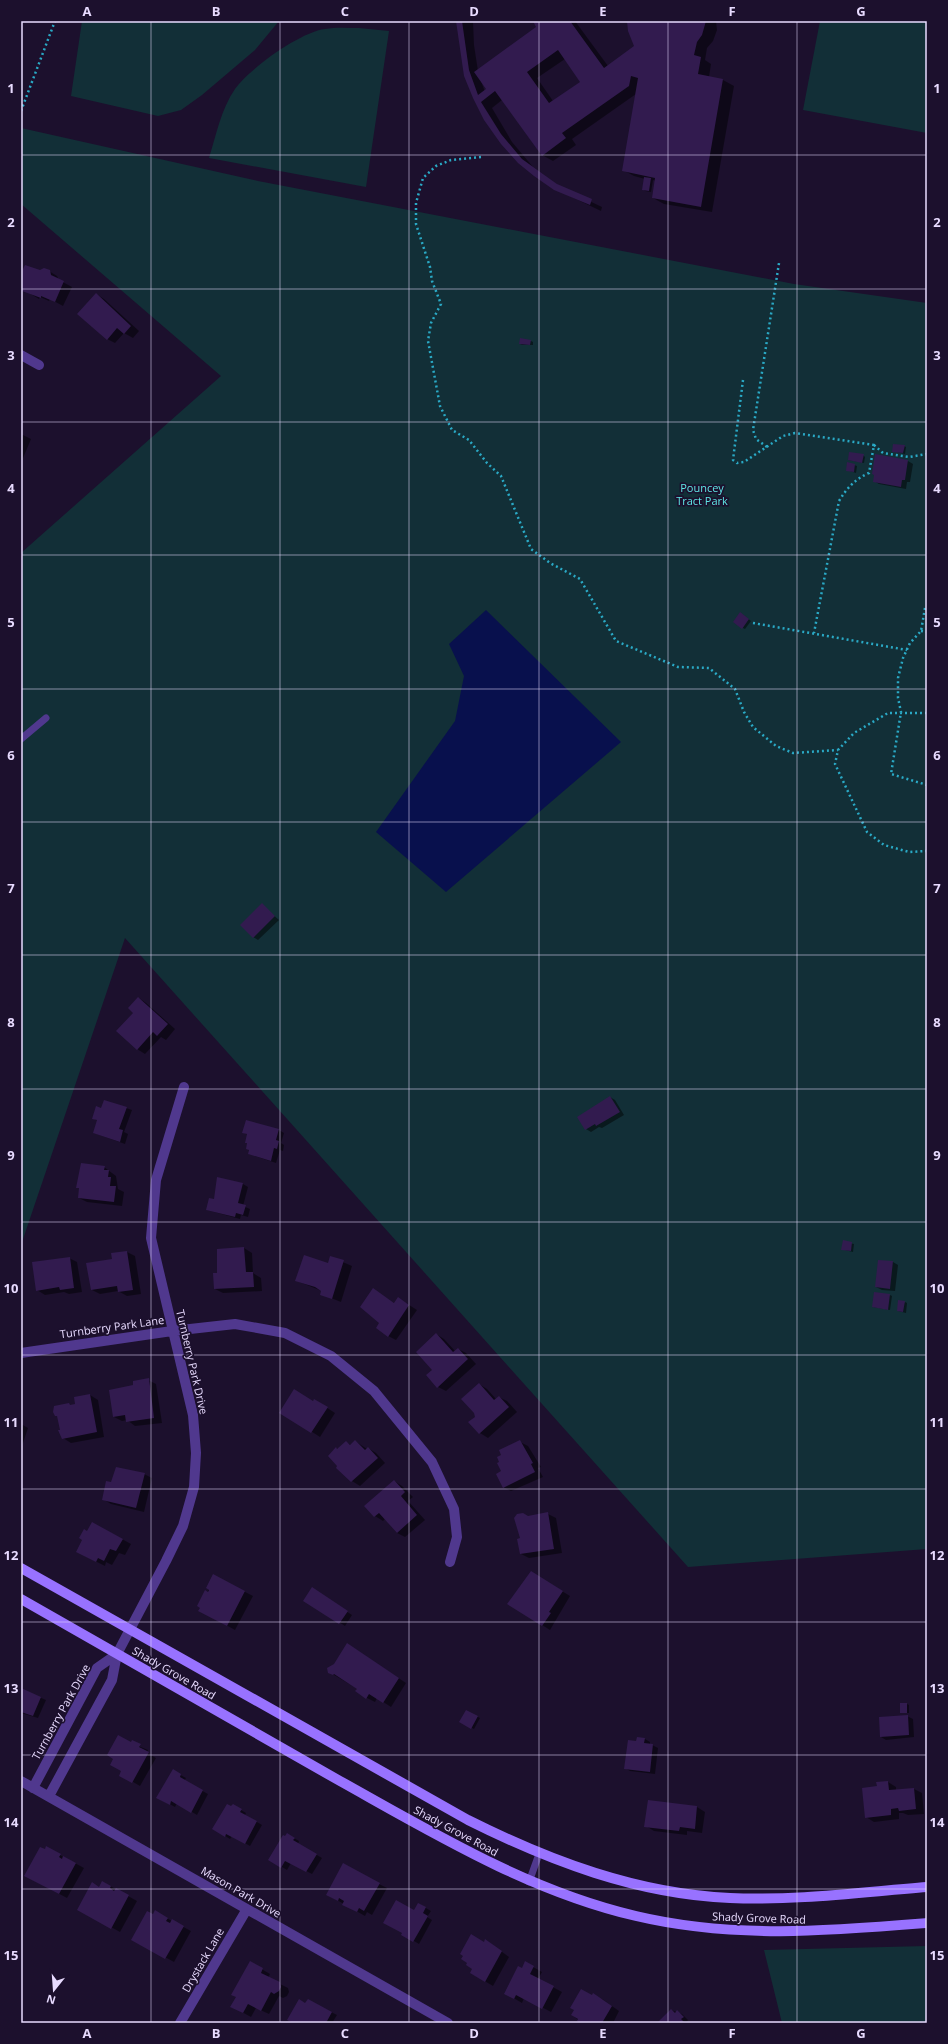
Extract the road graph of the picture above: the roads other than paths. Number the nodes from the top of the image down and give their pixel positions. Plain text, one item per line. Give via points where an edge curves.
1 (21, 355) edge
2 (39, 365) dead end
3 (46, 718) dead end
4 (21, 740) edge
5 (184, 1088) dead end
6 (172, 1331) junction
7 (21, 1353) edge
8 (450, 1562) dead end
9 (21, 1568) edge
10 (21, 1600) edge
11 (130, 1630) junction
12 (116, 1654) junction
13 (21, 1781) edge
14 (33, 1788) junction
15 (49, 1796) junction
16 (539, 1854) junction
17 (529, 1882) junction
18 (927, 1887) edge
19 (247, 1909) junction
20 (927, 1924) edge
21 (180, 2023) edge
22 (448, 2023) edge

1 - 2 street
3 - 4 lane
5 - 6 street, Turnberry Park Drive via 156,1180 151,1238
6 - 7 street, Turnberry Park Lane
6 - 8 street, Turnberry Park Lane via 235,1324 285,1333 330,1356 374,1391 432,1462 454,1509 457,1537
6 - 11 street, Turnberry Park Drive via 193,1414 196,1454 194,1486 182,1526
9 - 11 main road, Shady Grove Road
10 - 12 main road, Shady Grove Road
11 - 12 street, Turnberry Park Drive
11 - 16 main road, Shady Grove Road via 461,1816
12 - 14 street, Turnberry Park Drive via 98,1668
12 - 15 street, Turnberry Park Drive via 112,1680
12 - 17 main road, Shady Grove Road via 410,1820
13 - 14 street, Mason Park Drive
14 - 15 street, Mason Park Drive
15 - 19 street, Mason Park Drive
16 - 17 lane
16 - 18 main road, Shady Grove Road via 619,1880 707,1897 789,1898
17 - 20 main road, Shady Grove Road via 630,1915 721,1930 804,1932
19 - 21 street, Drystack Lane
19 - 22 street, Mason Park Drive

